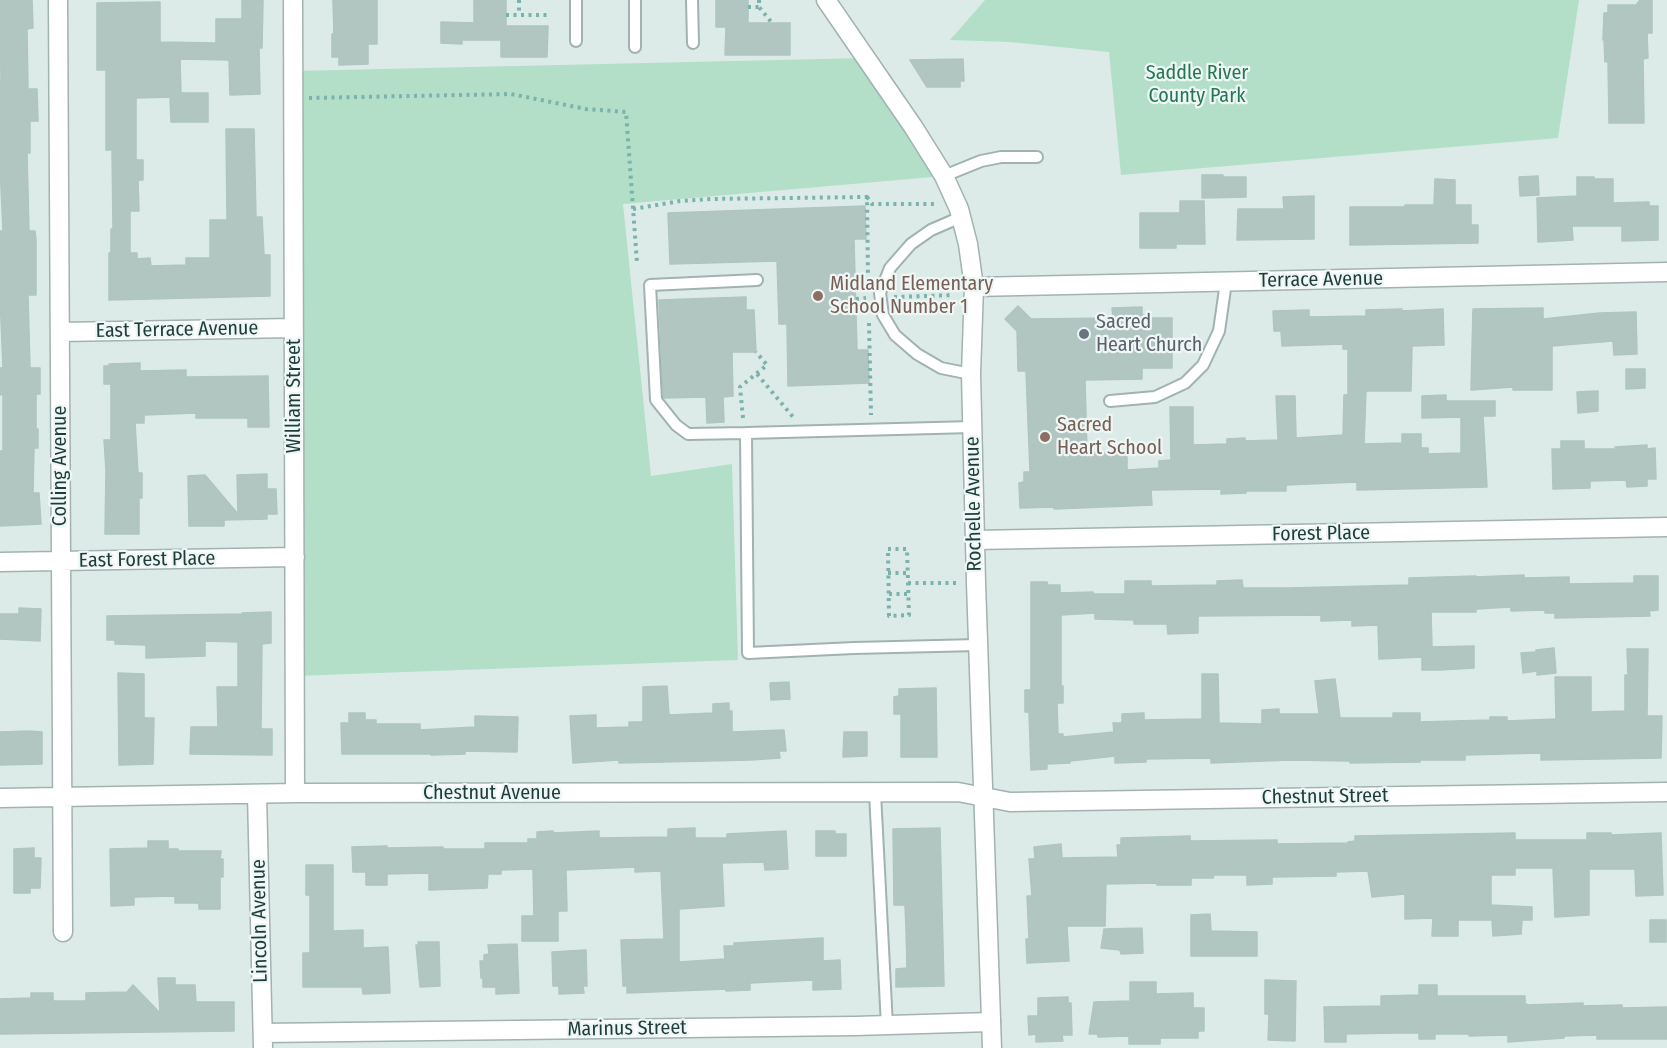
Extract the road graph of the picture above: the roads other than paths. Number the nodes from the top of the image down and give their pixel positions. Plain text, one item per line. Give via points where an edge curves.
1 (58, 0) edge
2 (293, 0) edge
3 (576, 0) edge
4 (635, 0) edge
5 (692, 0) edge
6 (826, 0) edge
7 (576, 41) dead end
8 (693, 43) dead end
9 (635, 47) dead end
10 (1037, 157) dead end
11 (944, 176) junction
12 (961, 217) junction
13 (1667, 272) edge
14 (757, 280) dead end
15 (1226, 282) junction
16 (974, 287) junction
17 (294, 328) junction
18 (60, 332) junction
19 (971, 374) junction
20 (1110, 401) dead end
21 (972, 427) junction
22 (746, 433) junction
23 (1667, 527) edge
24 (975, 540) junction
25 (295, 558) junction
26 (61, 561) junction
27 (0, 562) edge
28 (978, 645) junction
29 (1667, 792) edge
30 (295, 793) junction
31 (875, 793) junction
32 (257, 794) junction
33 (62, 797) junction
34 (983, 797) junction
35 (0, 798) edge
36 (63, 932) dead end
37 (991, 1022) junction
38 (887, 1026) junction
39 (263, 1040) edge
40 (992, 1048) edge

1 - 18 street, Colling Avenue
2 - 17 street, William Street
3 - 7 lane
4 - 9 lane
5 - 8 lane
6 - 11 street, Rochelle Avenue
10 - 11 lane via 981,160
11 - 12 street, Rochelle Avenue
12 - 16 street, Rochelle Avenue
12 - 19 lane via 911,244 890,268 880,293 883,315 895,335 941,368
13 - 15 street, Terrace Avenue
14 - 22 lane via 650,285 656,399 688,434
15 - 16 street, Terrace Avenue
15 - 20 lane via 1219,331 1203,365 1185,383 1155,396
16 - 19 street, Rochelle Avenue
17 - 18 street, East Terrace Avenue
17 - 25 street, William Street
18 - 26 street, Colling Avenue
19 - 21 street, Rochelle Avenue
21 - 22 lane
21 - 24 street, Rochelle Avenue
22 - 28 lane via 748,653
23 - 24 street, Forest Place
24 - 28 street, Rochelle Avenue
25 - 26 street, East Forest Place
25 - 30 street, William Street
26 - 27 street, East Forest Place
26 - 33 street, Colling Avenue
28 - 34 street, Rochelle Avenue
29 - 34 street, Chestnut Street via 1010,802
30 - 31 street, Chestnut Avenue
30 - 32 street, Chestnut Avenue
31 - 34 street, Chestnut Avenue via 958,792
31 - 38 lane
32 - 33 street, Chestnut Avenue
32 - 39 street, Lincoln Avenue
33 - 35 street, Chestnut Avenue
33 - 36 street, Colling Avenue
34 - 37 street, Rochelle Avenue
37 - 38 street, Marinus Street
37 - 40 street, Rochelle Avenue
38 - 39 street, Marinus Street

